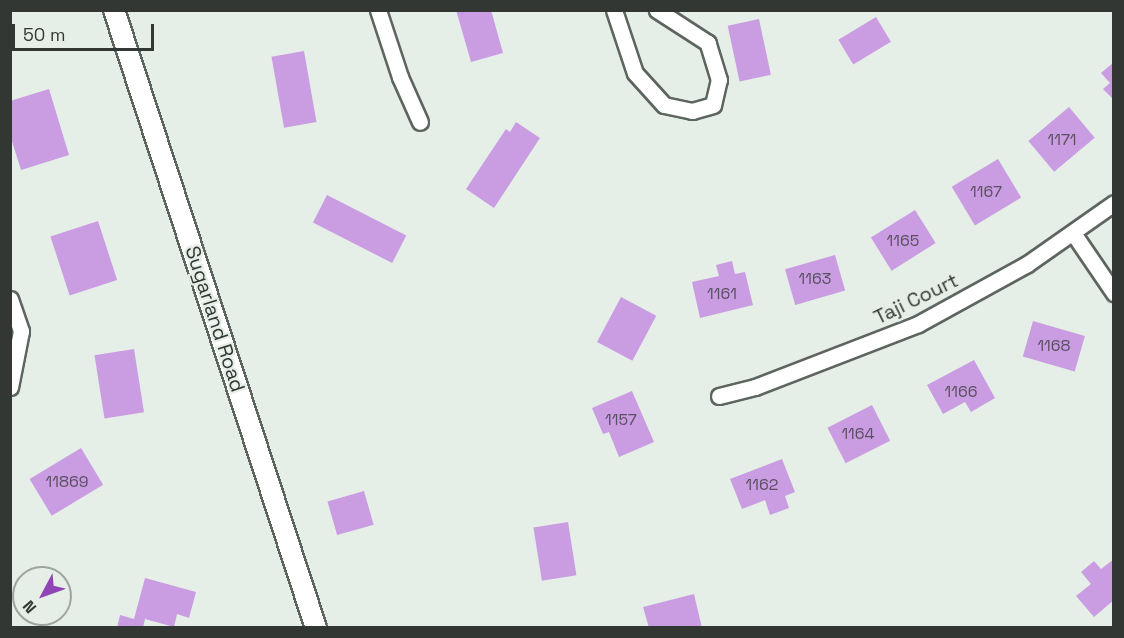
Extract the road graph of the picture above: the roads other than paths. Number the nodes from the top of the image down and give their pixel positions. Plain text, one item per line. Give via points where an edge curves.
1 (114, 10) edge
2 (378, 10) edge
3 (614, 10) edge
4 (657, 10) edge
5 (420, 122) dead end
6 (1113, 203) edge
7 (1072, 233) junction
8 (1113, 293) edge
9 (10, 299) edge
10 (10, 387) edge
11 (719, 396) dead end
12 (316, 627) edge

1 - 12 street, Sugarland Road
2 - 5 street
3 - 4 street via 635,73 664,105 692,111 713,105 718,80 708,43
6 - 7 street, Taji Court
7 - 8 street
7 - 11 street, Taji Court via 1027,264 918,324 765,383
9 - 10 street via 21,331

